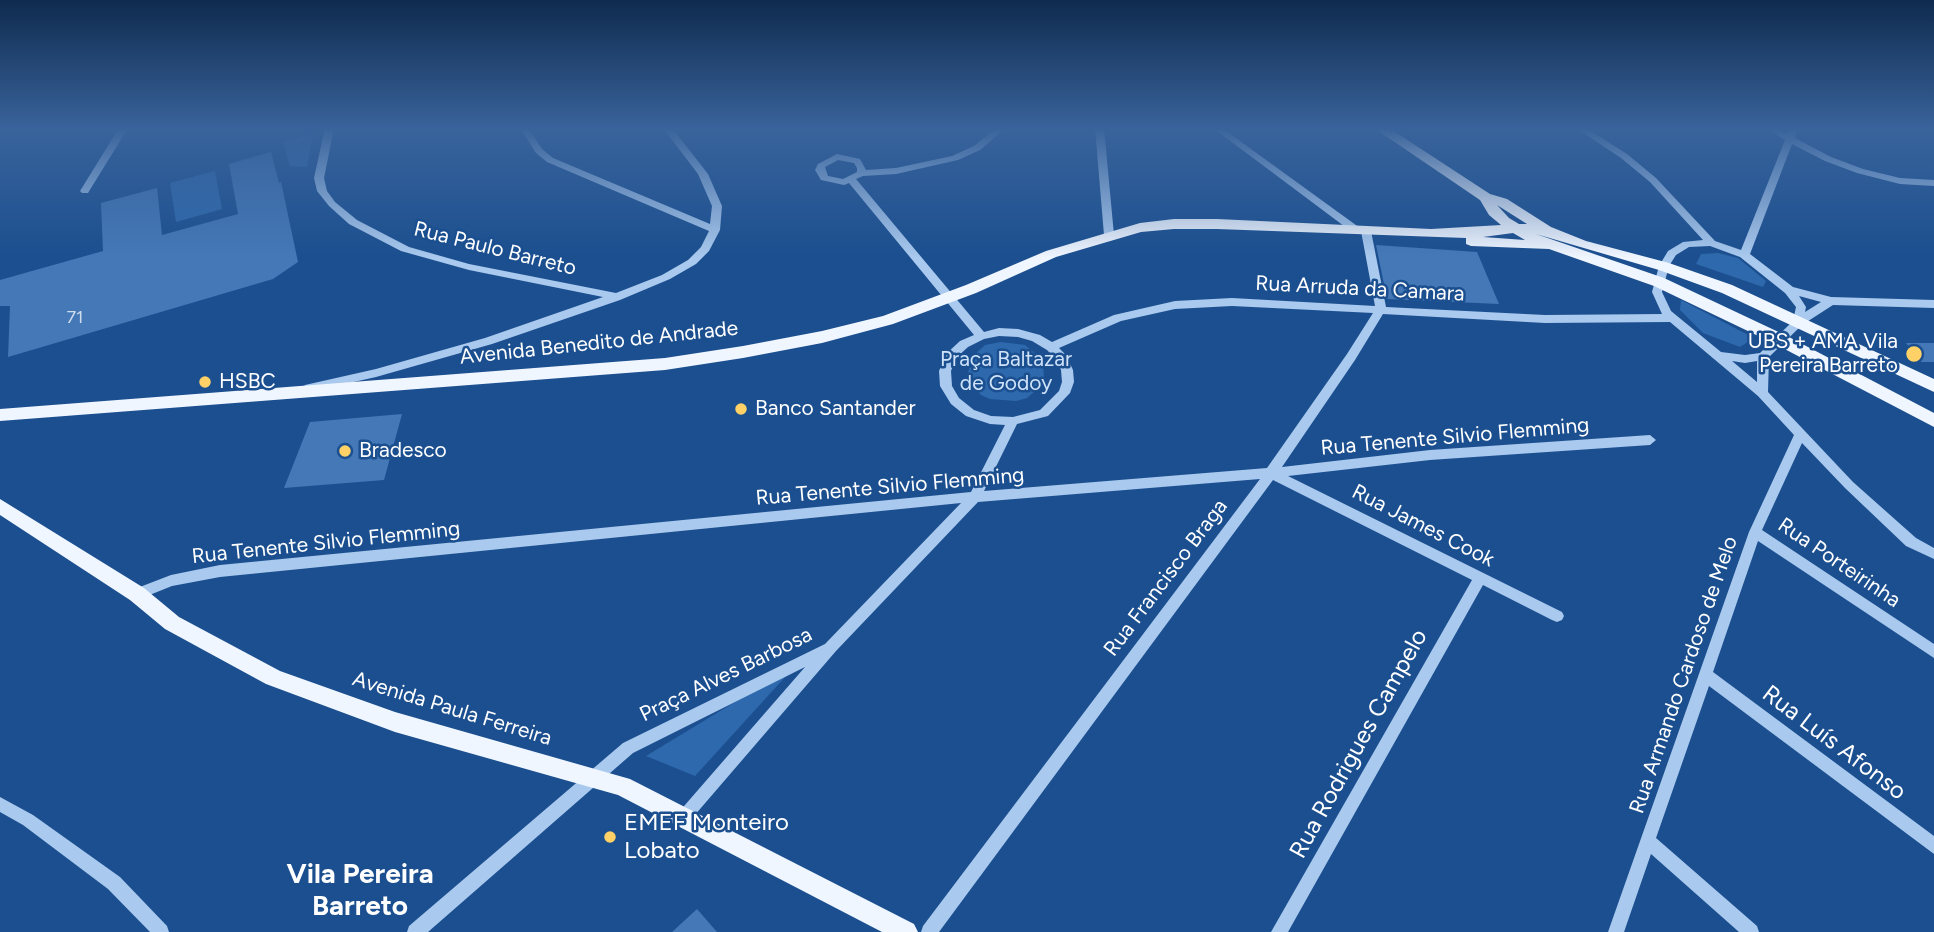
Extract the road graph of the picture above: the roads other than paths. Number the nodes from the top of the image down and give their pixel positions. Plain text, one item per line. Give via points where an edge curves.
1 (97, 171) edge
2 (320, 171) edge
3 (578, 171) edge
4 (701, 171) edge
5 (893, 171) edge
6 (1103, 171) edge
7 (1278, 171) edge
8 (1447, 171) edge
9 (1643, 171) edge
10 (1778, 171) edge
11 (1862, 171) edge
12 (1934, 183) edge
13 (86, 191) dead end
14 (1485, 197) junction
15 (1515, 228) junction
16 (715, 229) junction
17 (1361, 230) junction
18 (1546, 230) junction
19 (1432, 234) junction
20 (1109, 235) junction
21 (1711, 243) junction
22 (1551, 246) junction
23 (1744, 255) junction
24 (1664, 266) junction
25 (1659, 282) junction
26 (1790, 290) junction
27 (615, 296) junction
28 (947, 297) junction
29 (1832, 301) junction
30 (1934, 304) edge
31 (1381, 309) junction
32 (1674, 318) junction
33 (1798, 322) junction
34 (981, 336) junction
35 (1781, 340) junction
36 (1051, 347) junction
37 (1720, 356) junction
38 (1763, 356) junction
39 (1934, 386) edge
40 (1762, 393) junction
41 (278, 394) junction
42 (1, 415) edge
43 (1013, 421) junction
44 (1934, 421) edge
45 (1800, 435) junction
46 (1650, 440) dead end
47 (1271, 472) junction
48 (975, 497) junction
49 (0, 506) edge
50 (1755, 532) junction
51 (1934, 554) edge
52 (1479, 578) junction
53 (137, 594) junction
54 (1557, 615) dead end
55 (831, 647) junction
56 (1934, 652) edge
57 (1707, 676) junction
58 (593, 777) junction
59 (0, 804) edge
60 (683, 818) junction
61 (1648, 841) junction
62 (1934, 845) edge
63 (161, 932) edge
64 (415, 932) edge
65 (906, 932) edge
66 (929, 932) edge
67 (1279, 932) edge
68 (1616, 932) edge
69 (1751, 932) edge

1 - 13 street
2 - 27 street, Rua Paulo Barreto via 322,191 332,204 353,222 405,249 469,267
3 - 16 street
4 - 16 street via 717,206
5 - 28 street via 856,176
6 - 20 street
7 - 17 street
8 - 14 main road
9 - 21 street
10 - 23 street
11 - 12 street
14 - 15 main road via 1494,212
14 - 18 main road via 1502,202
15 - 18 main road, Avenida Benedito de Andrade
15 - 19 main road, Avenida Benedito de Andrade
15 - 22 main road
16 - 27 street via 692,262
17 - 19 main road, Avenida Benedito de Andrade
17 - 20 main road, Avenida Benedito de Andrade via 1174,224
17 - 31 street
18 - 24 main road
19 - 22 main road, Avenida Benedito de Andrade
20 - 28 main road, Avenida Benedito de Andrade
21 - 23 street
21 - 24 street via 1677,248
22 - 25 main road
23 - 26 street
24 - 25 street
24 - 33 main road
25 - 32 street via 1659,299
25 - 35 main road
26 - 29 street
26 - 33 street via 1801,307
27 - 41 street via 488,341 376,373
28 - 34 street
28 - 41 main road, Avenida Benedito de Andrade via 887,320 822,337 665,363
29 - 30 street
29 - 33 street
31 - 32 street, Rua Arruda da Camara via 1545,319
31 - 36 street, Rua Arruda da Camara via 1232,302 1175,305 1118,318
31 - 47 street, Rua Francisco Braga
32 - 37 street
33 - 35 street
33 - 39 main road
34 - 36 street via 1018,333
34 - 43 street via 951,356 945,370 946,386 955,401 970,412 990,420
35 - 38 street
35 - 44 main road
36 - 43 street via 1067,370 1064,393 1044,413
37 - 38 street
37 - 40 street
38 - 40 street
40 - 45 street
41 - 42 main road, Avenida Benedito de Andrade
43 - 48 street
45 - 50 street, Rua Armando Cardoso de Melo
45 - 51 street via 1911,542
46 - 47 street, Rua Tenente Silvio Flemming via 1430,455
47 - 48 street, Rua Tenente Silvio Flemming
47 - 52 street, Rua James Cook
47 - 66 street, Rua Francisco Braga
48 - 53 street, Rua Tenente Silvio Flemming via 219,571
48 - 55 street
49 - 53 main road, Avenida Paula Ferreira
50 - 56 street, Rua Porteirinha
50 - 57 street, Rua Armando Cardoso de Melo
52 - 54 street, Rua James Cook
52 - 67 street, Rua Rodrigues Campelo
53 - 58 main road, Avenida Paula Ferreira via 173,623 272,678 395,722
55 - 58 street, Praça Alves Barbosa via 628,748
55 - 60 street, Praça Alves Barbosa
57 - 61 street, Rua Armando Cardoso de Melo
57 - 62 street, Rua Luís Afonso
58 - 60 main road, Avenida Paula Ferreira via 622,786
58 - 64 street, Praça Alves Barbosa
59 - 63 street via 114,883
60 - 65 main road, Avenida Paula Ferreira
61 - 68 street, Rua Armando Cardoso de Melo
61 - 69 street

